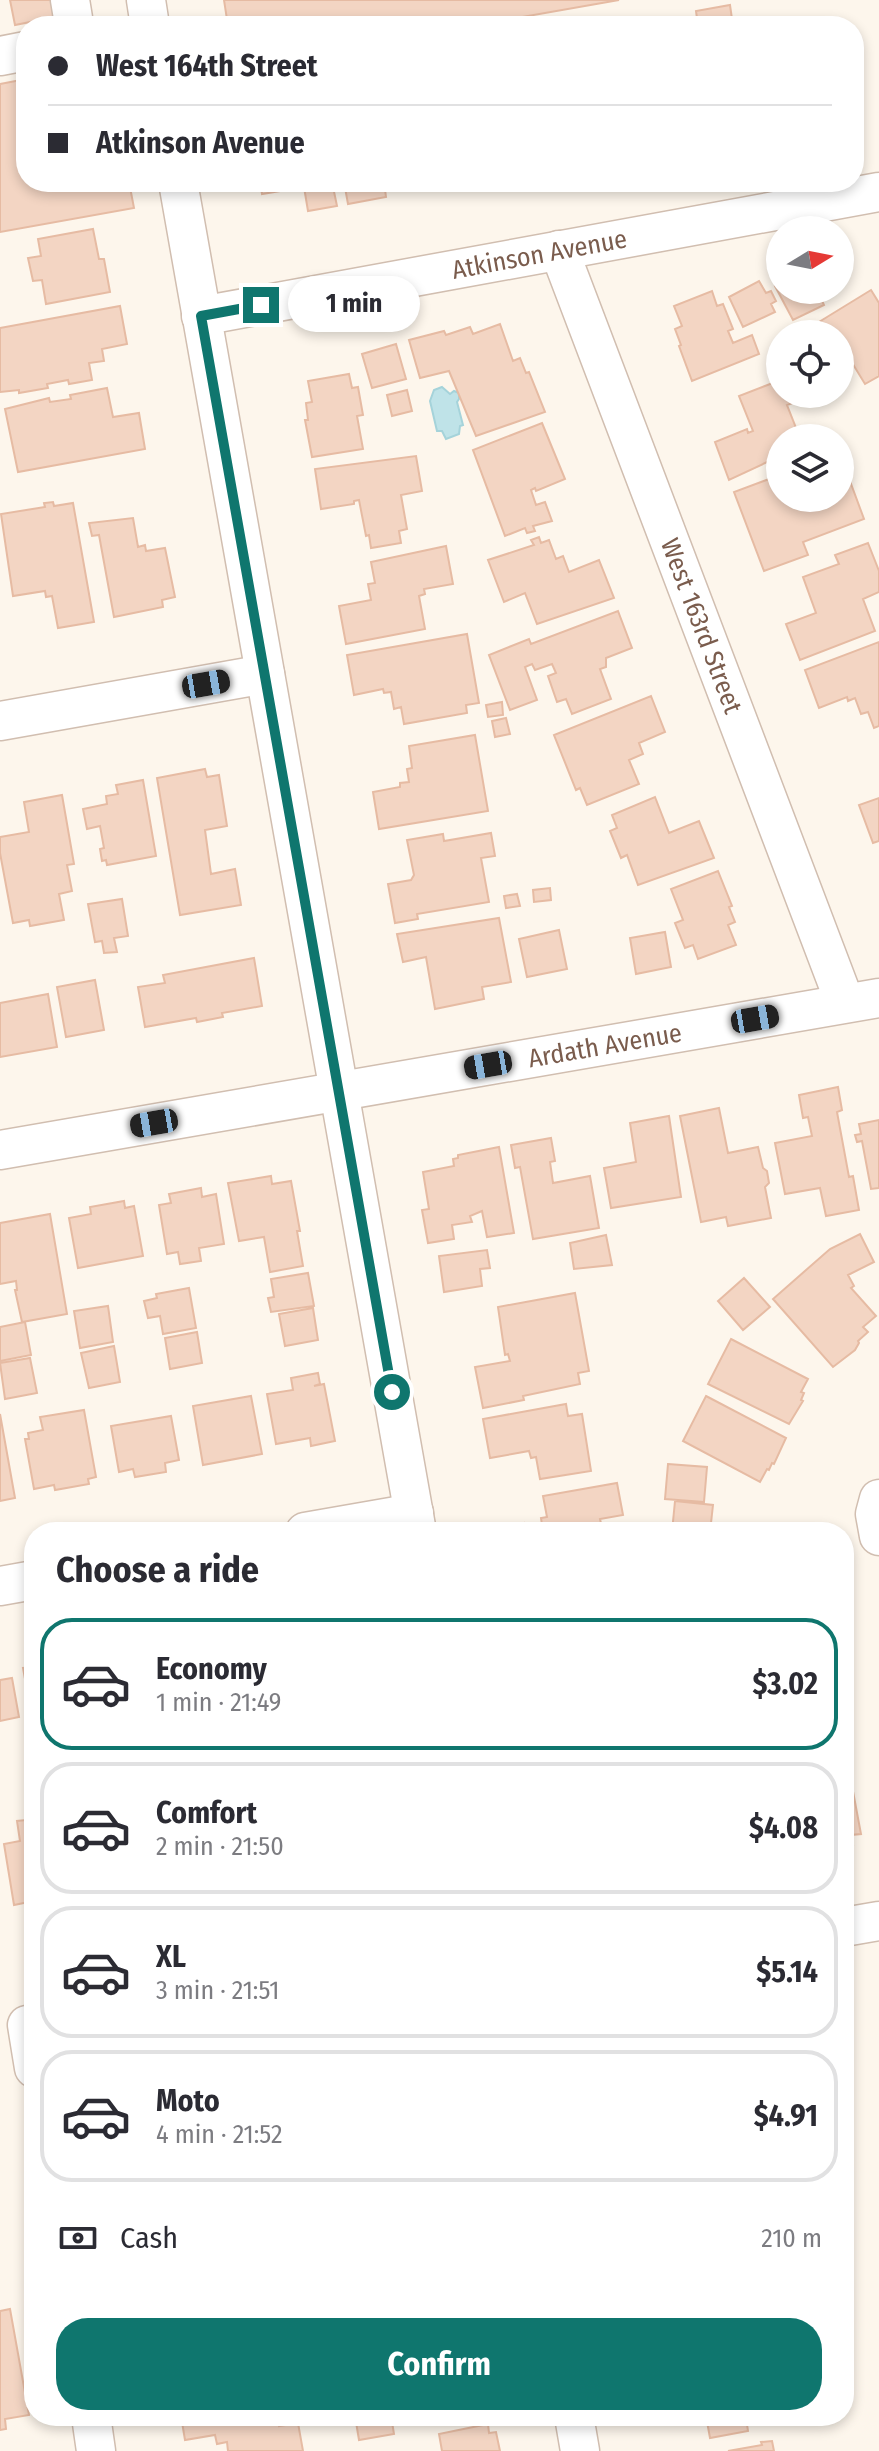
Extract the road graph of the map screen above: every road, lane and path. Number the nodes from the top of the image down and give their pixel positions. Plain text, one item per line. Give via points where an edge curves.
1 (180, 192) edge
2 (879, 192) edge
3 (559, 250) junction
4 (201, 316) junction
5 (265, 674) junction
6 (0, 721) edge
7 (862, 1000) edge
8 (339, 1091) junction
9 (0, 1150) edge
10 (415, 1522) edge
11 (24, 1582) edge
12 (0, 1586) edge
13 (879, 1921) edge
14 (854, 1925) edge
15 (92, 2426) edge
16 (576, 2426) edge
17 (96, 2451) edge
18 (580, 2451) edge

1 - 4 street
2 - 3 street, Atkinson Avenue
3 - 4 street, Atkinson Avenue
3 - 7 street, West 163rd Street
4 - 5 street
5 - 6 street
5 - 8 street
7 - 8 street, Ardath Avenue
8 - 9 street, Ardath Avenue
8 - 10 street
11 - 12 street
13 - 14 street
15 - 17 street
16 - 18 street

